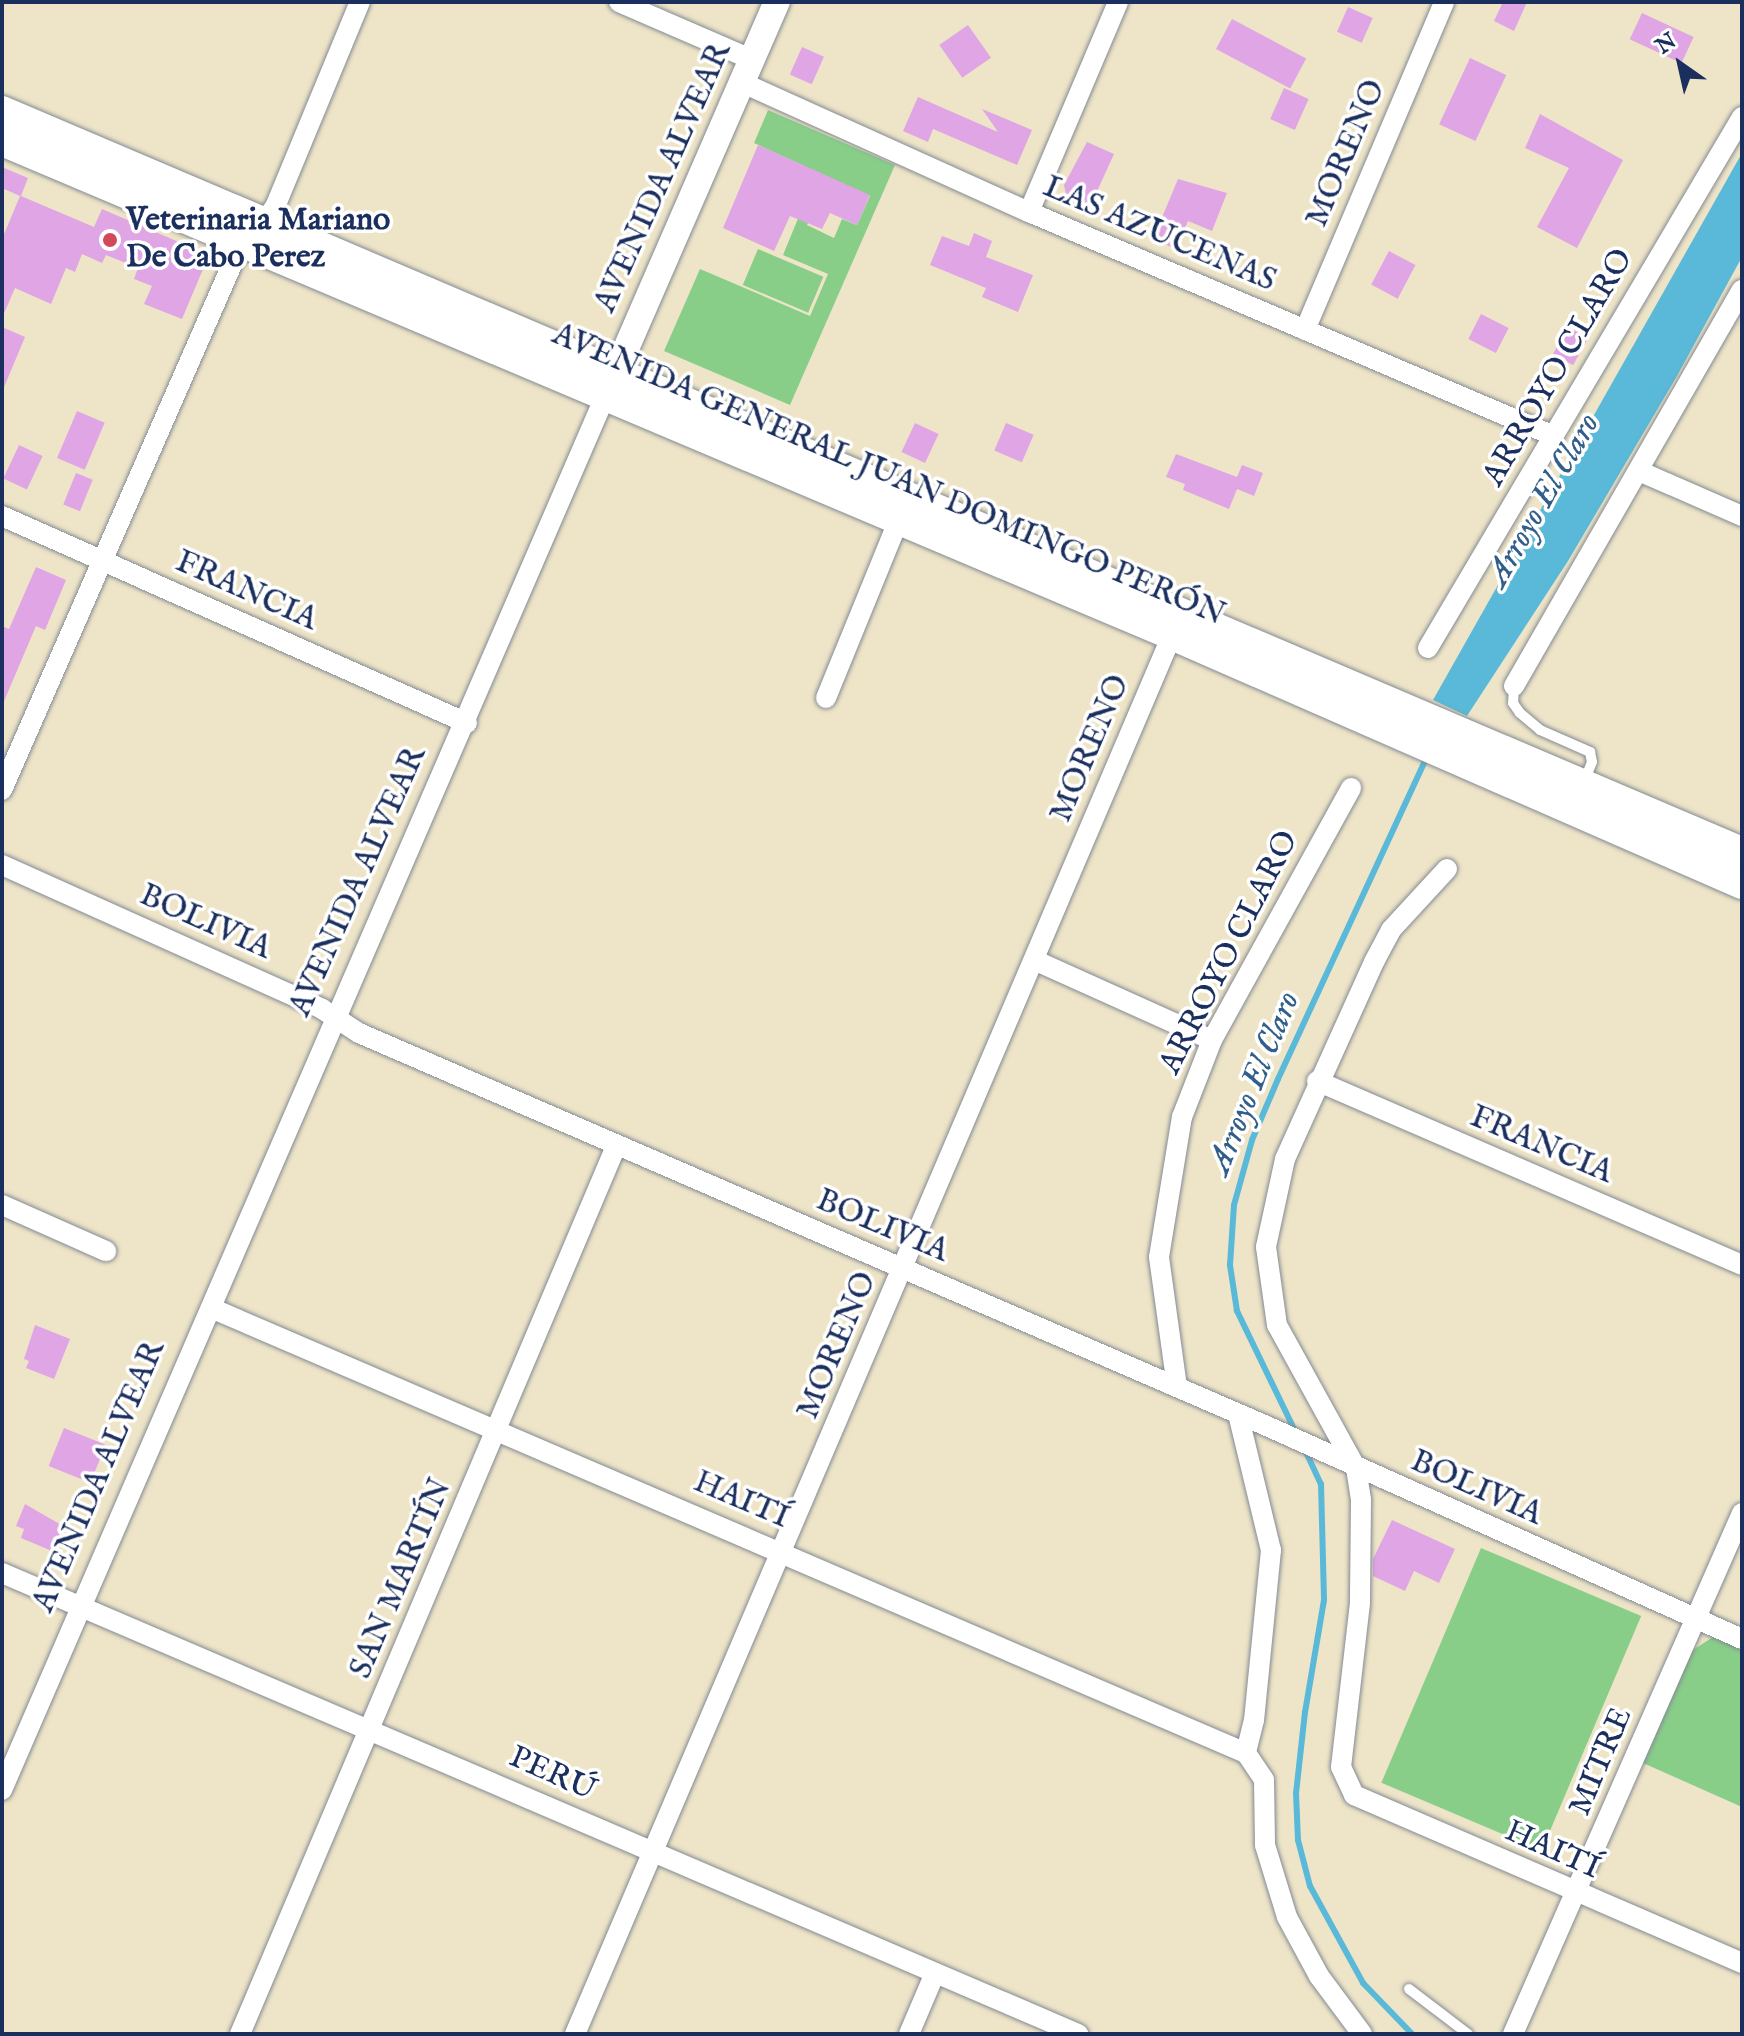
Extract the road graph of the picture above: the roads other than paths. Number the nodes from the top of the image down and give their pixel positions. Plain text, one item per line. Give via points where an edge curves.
1 (360, 2) edge
2 (619, 2) edge
3 (777, 2) edge
4 (1118, 2) edge
5 (1444, 2) edge
6 (748, 71) junction
7 (2, 111) edge
8 (1742, 117) edge
9 (2, 141) edge
10 (1029, 212) junction
11 (256, 235) junction
12 (1742, 290) edge
13 (1305, 330) junction
14 (611, 384) junction
15 (1554, 436) junction
16 (1639, 471) junction
17 (2, 516) edge
18 (1742, 516) edge
19 (899, 519) junction
20 (103, 562) junction
21 (1172, 635) junction
22 (1428, 648) dead end
23 (1514, 686) joint
24 (826, 698) dead end
25 (1398, 721) junction
26 (467, 723) junction
27 (1466, 751) junction
28 (1583, 785) junction
29 (1351, 788) dead end
30 (2, 790) edge
31 (1742, 852) edge
32 (2, 865) edge
33 (1447, 869) dead end
34 (1742, 884) edge
35 (1034, 960) junction
36 (336, 1018) junction
37 (1212, 1040) junction
38 (1317, 1081) junction
39 (616, 1146) junction
40 (2, 1205) edge
41 (106, 1251) dead end
42 (1742, 1265) edge
43 (904, 1269) junction
44 (211, 1308) junction
45 (1177, 1387) junction
46 (1238, 1414) junction
47 (497, 1429) junction
48 (1347, 1464) junction
49 (1742, 1513) edge
50 (783, 1551) junction
51 (2, 1573) edge
52 (81, 1608) junction
53 (1696, 1620) junction
54 (1742, 1639) edge
55 (371, 1729) junction
56 (1246, 1753) junction
57 (2, 1790) edge
58 (652, 1852) junction
59 (1577, 1895) junction
60 (1742, 1963) edge
61 (935, 1973) junction
62 (1409, 1989) dead end
63 (240, 2034) edge
64 (575, 2034) edge
65 (909, 2034) edge
66 (1078, 2034) edge
67 (1362, 2034) edge
68 (1468, 2034) edge
69 (1513, 2034) edge

1 - 11 street
2 - 6 street, LAS AZUCENAS
3 - 6 street, AVENIDA ALVEAR
4 - 10 street
5 - 13 street, MORENO
6 - 10 street, LAS AZUCENAS
6 - 14 street, AVENIDA ALVEAR
7 - 11 main road, AVENIDA GENERAL JUAN DOMINGO PERÓN
8 - 15 street, ARROYO CLARO
9 - 11 main road, AVENIDA GENERAL JUAN DOMINGO PERÓN
10 - 13 street, LAS AZUCENAS
11 - 14 main road, AVENIDA GENERAL JUAN DOMINGO PERÓN
11 - 20 street via 234,260
12 - 16 street
13 - 15 street, LAS AZUCENAS
14 - 19 main road, AVENIDA GENERAL JUAN DOMINGO PERÓN
14 - 25 main road, AVENIDA GENERAL JUAN DOMINGO PERÓN
14 - 26 street, AVENIDA ALVEAR
15 - 22 street, ARROYO CLARO
16 - 18 street
16 - 23 street
17 - 20 street, FRANCIA
19 - 21 main road, AVENIDA GENERAL JUAN DOMINGO PERÓN
19 - 24 street
20 - 26 street, FRANCIA
20 - 30 street
21 - 25 main road, AVENIDA GENERAL JUAN DOMINGO PERÓN
21 - 35 street, MORENO
23 - 28 lane via 1513,703 1520,713 1540,730 1590,752 1592,762
25 - 27 main road, AVENIDA GENERAL JUAN DOMINGO PERÓN
26 - 36 street, AVENIDA ALVEAR
27 - 28 main road, AVENIDA GENERAL JUAN DOMINGO PERÓN
27 - 34 main road, AVENIDA GENERAL JUAN DOMINGO PERÓN
28 - 31 main road, AVENIDA GENERAL JUAN DOMINGO PERÓN
29 - 37 street, ARROYO CLARO
32 - 36 street, BOLIVIA
33 - 38 street via 1391,930
35 - 37 street
35 - 43 street, MORENO
36 - 39 street, BOLIVIA
36 - 44 street, AVENIDA ALVEAR
37 - 45 street, ARROYO CLARO via 1182,1117 1159,1257
38 - 42 street, FRANCIA
38 - 48 street via 1271,1208 1268,1286 1277,1325
39 - 43 street, BOLIVIA
39 - 47 street, SAN MARTÍN
40 - 41 street
43 - 45 street, BOLIVIA
43 - 50 street, MORENO
44 - 47 street, HAITÍ
44 - 52 street, AVENIDA ALVEAR
45 - 46 street, BOLIVIA
46 - 48 street, BOLIVIA
46 - 56 street via 1271,1550
47 - 50 street, HAITÍ
47 - 55 street, SAN MARTÍN
48 - 53 street, BOLIVIA
48 - 59 street, HAITÍ via 1361,1500 1360,1603 1341,1767 1345,1782 1354,1795
49 - 53 street, MITRE
50 - 56 street, HAITÍ
50 - 58 street, MORENO
51 - 52 street, PERÚ
52 - 55 street, PERÚ
52 - 57 street, AVENIDA ALVEAR
53 - 54 street, BOLIVIA
53 - 59 street, MITRE
55 - 58 street, PERÚ
55 - 63 street, SAN MARTÍN
56 - 67 street via 1264,1780 1265,1845 1287,1917 1319,1976
58 - 61 street, PERÚ
58 - 64 street, MORENO
59 - 60 street, HAITÍ
59 - 69 street, MITRE
61 - 65 street
61 - 66 street, PERÚ
62 - 68 lane

